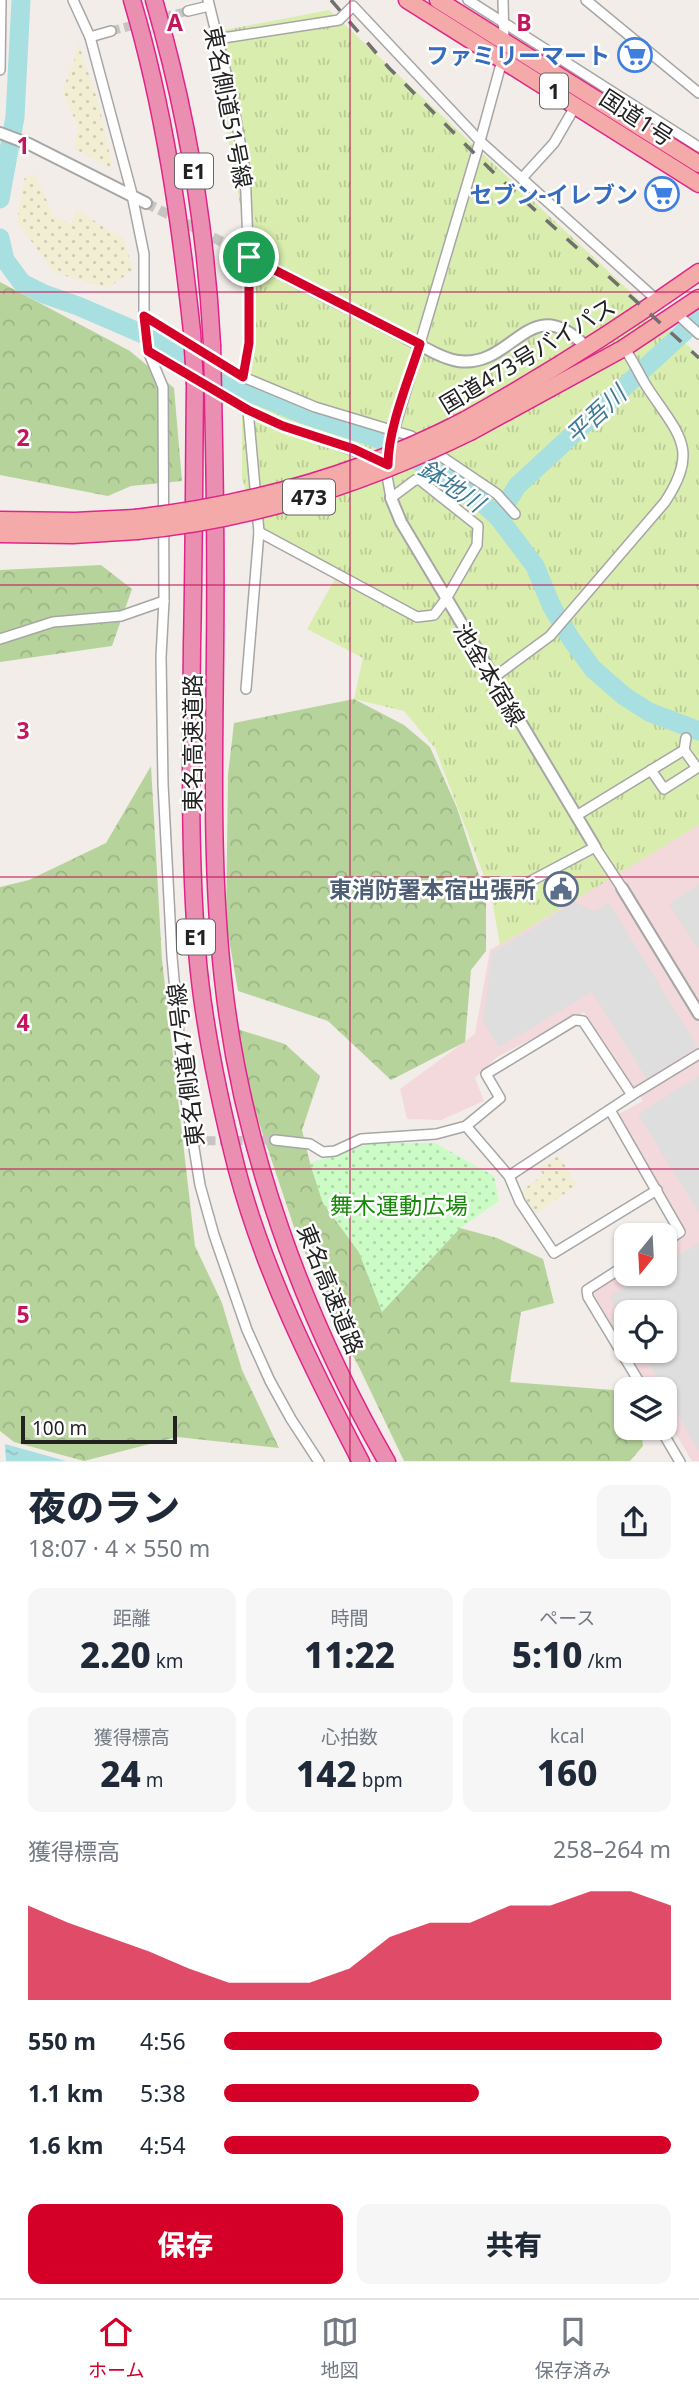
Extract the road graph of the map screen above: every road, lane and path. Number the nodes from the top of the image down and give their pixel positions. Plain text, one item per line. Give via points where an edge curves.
1 (0, 0) edge
2 (73, 0) edge
3 (132, 0) edge
4 (154, 0) edge
5 (407, 0) edge
6 (438, 0) edge
7 (468, 0) edge
8 (503, 0) edge
9 (586, 0) edge
10 (208, 3) edge
11 (188, 11) tunnel mouth
12 (504, 22) junction
13 (111, 31) tunnel mouth
14 (90, 37) junction
15 (217, 39) junction
16 (505, 41) junction
17 (503, 59) junction
18 (0, 70) edge
19 (699, 93) edge
20 (576, 105) junction
21 (634, 105) junction
22 (615, 110) junction
23 (0, 133) edge
24 (480, 141) junction
25 (699, 146) edge
26 (699, 164) edge
27 (523, 177) junction
28 (699, 184) edge
29 (132, 195) junction
30 (146, 203) tunnel mouth
31 (232, 247) tunnel mouth
32 (249, 257) junction
33 (699, 272) edge
34 (699, 298) edge
35 (658, 301) junction
36 (144, 316) junction
37 (679, 316) junction
38 (699, 333) edge
39 (420, 344) junction
40 (586, 347) junction
41 (148, 351) junction
42 (628, 354) junction
43 (243, 377) junction
44 (248, 410) junction
45 (468, 425) junction
46 (394, 429) junction
47 (388, 465) junction
48 (391, 498) junction
49 (515, 514) dead end
50 (0, 520) edge
51 (136, 524) junction
52 (259, 532) junction
53 (0, 534) edge
54 (446, 599) junction
55 (164, 601) junction
56 (0, 639) edge
57 (493, 678) junction
58 (246, 689) dead end
59 (686, 737) dead end
60 (684, 750) junction
61 (652, 771) junction
62 (576, 816) junction
63 (595, 846) junction
64 (529, 882) dead end
65 (622, 888) joint
66 (699, 1014) edge
67 (699, 1054) edge
68 (632, 1095) junction
69 (610, 1110) junction
70 (466, 1126) junction
71 (275, 1140) tunnel mouth
72 (509, 1176) junction
73 (657, 1190) junction
74 (675, 1223) edge
75 (614, 1273) edge
76 (636, 1377) edge
77 (667, 1440) edge
78 (319, 1461) edge
79 (361, 1461) edge
80 (387, 1461) edge
81 (680, 1461) edge

1 - 18 street
2 - 14 street, 東名側道47号線
3 - 79 highway, 東名高速道路 / E1, bridge via 173,181 192,332 191,782 197,953 207,1028 238,1172 258,1236 298,1335
4 - 80 highway, 東名高速道路 / E1, bridge via 193,162 205,245 216,537 215,843 223,980 243,1093 293,1265 343,1380
5 - 17 highway, 国道1号 / 1
6 - 16 highway, 国道1号 / 1
7 - 12 street
8 - 12 street
9 - 19 street
10 - 11 street
10 - 15 street, 東名側道51号線
12 - 16 street
12 - 21 street
13 - 14 street
14 - 29 street, 東名側道47号線
15 - 24 street via 339,19 354,6
15 - 32 street, 東名側道51号線 via 245,170
16 - 17 street
16 - 22 highway, 国道1号 / 1
17 - 20 highway, 国道1号 / 1
17 - 24 street
20 - 27 street via 554,143
20 - 28 highway, 国道1号 / 1
21 - 22 street
21 - 25 street
22 - 26 highway, 国道1号 / 1
23 - 29 street
24 - 27 street
24 - 39 street
27 - 35 street
29 - 30 street
29 - 36 street, 東名側道47号線 via 144,254
31 - 32 street
32 - 39 street
32 - 43 street, 東名側道51号線 via 249,343
33 - 35 highway, 国道473号バイパス / 473
34 - 37 highway, 国道473号バイパス / 473
35 - 40 highway, 国道473号バイパス / 473
36 - 41 street, 東名側道47号線
36 - 43 street
37 - 38 street
37 - 42 highway, 国道473号バイパス / 473
39 - 40 street via 457,360 473,360 492,355 535,326 550,325 565,328
39 - 46 street
40 - 45 highway, 国道473号バイパス / 473
41 - 44 street
41 - 55 street, 東名側道47号線 via 163,387
42 - 45 highway, 国道473号バイパス / 473
42 - 57 street via 680,435 685,459 678,483 550,636
43 - 46 street via 315,407
44 - 47 street
44 - 52 street
45 - 51 highway, 国道473号バイパス / 473, bridge via 378,474 301,499 182,527
46 - 47 street
46 - 49 street via 497,494
47 - 48 street
48 - 54 street, 池金本宿線
48 - 54 street via 420,480 478,526 477,545
50 - 51 highway, 国道473号バイパス / 473
51 - 53 highway, 国道473号バイパス / 473 via 73,535
52 - 54 street via 417,617 434,615
52 - 58 street
54 - 57 street, 池金本宿線
55 - 56 street via 121,616 53,622
55 - 78 street, 東名側道47号線 via 163,770 172,957 183,1080 200,1185 247,1330 270,1381
57 - 62 street, 池金本宿線
59 - 60 street
60 - 61 street
60 - 61 street via 697,768 664,789
61 - 62 street
62 - 63 street, 池金本宿線
63 - 64 street
63 - 65 street
65 - 66 street
67 - 68 street
68 - 69 street
68 - 70 street via 583,1021 575,1020 486,1074 500,1098
69 - 72 street
69 - 73 street
70 - 71 street via 436,1135 361,1139 323,1153 310,1144
70 - 72 street
72 - 73 street via 520,1202 555,1253
73 - 74 street
75 - 76 street via 587,1290 588,1297
77 - 81 street

